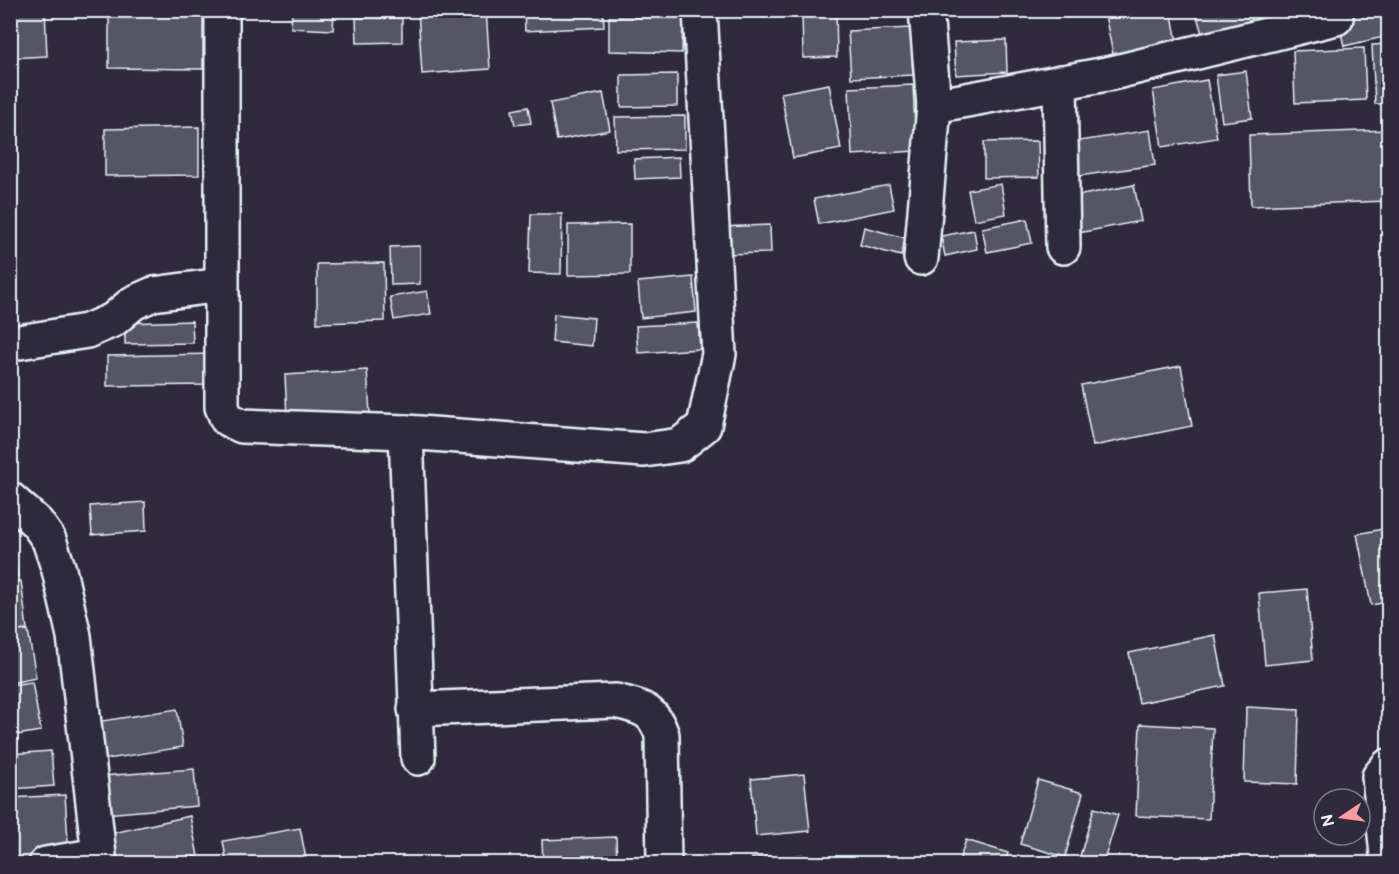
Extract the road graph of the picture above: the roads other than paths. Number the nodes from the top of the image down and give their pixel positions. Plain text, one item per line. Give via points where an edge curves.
1 (222, 10) edge
2 (700, 10) edge
3 (926, 10) edge
4 (1336, 18) dead end
5 (1060, 82) junction
6 (934, 106) junction
7 (1063, 248) dead end
8 (921, 258) dead end
9 (221, 285) junction
10 (13, 343) dead end
11 (406, 432) junction
12 (10, 499) edge
13 (415, 709) junction
14 (418, 758) dead end
15 (1389, 766) edge
16 (99, 859) edge
17 (45, 864) edge
18 (664, 864) edge
19 (1388, 864) edge

1 - 9 street
2 - 11 street via 719,354 704,426 680,445 644,450
3 - 6 street
4 - 5 street
5 - 6 street
5 - 7 street
6 - 8 street
9 - 10 street via 153,294 133,303 113,320 87,331
9 - 11 street via 222,407 227,419 242,426
11 - 13 street
12 - 16 street via 37,523 49,540 59,570 74,636
13 - 14 street
13 - 18 street via 616,701 643,709 657,719 662,735
15 - 19 street via 1379,777
16 - 17 street

